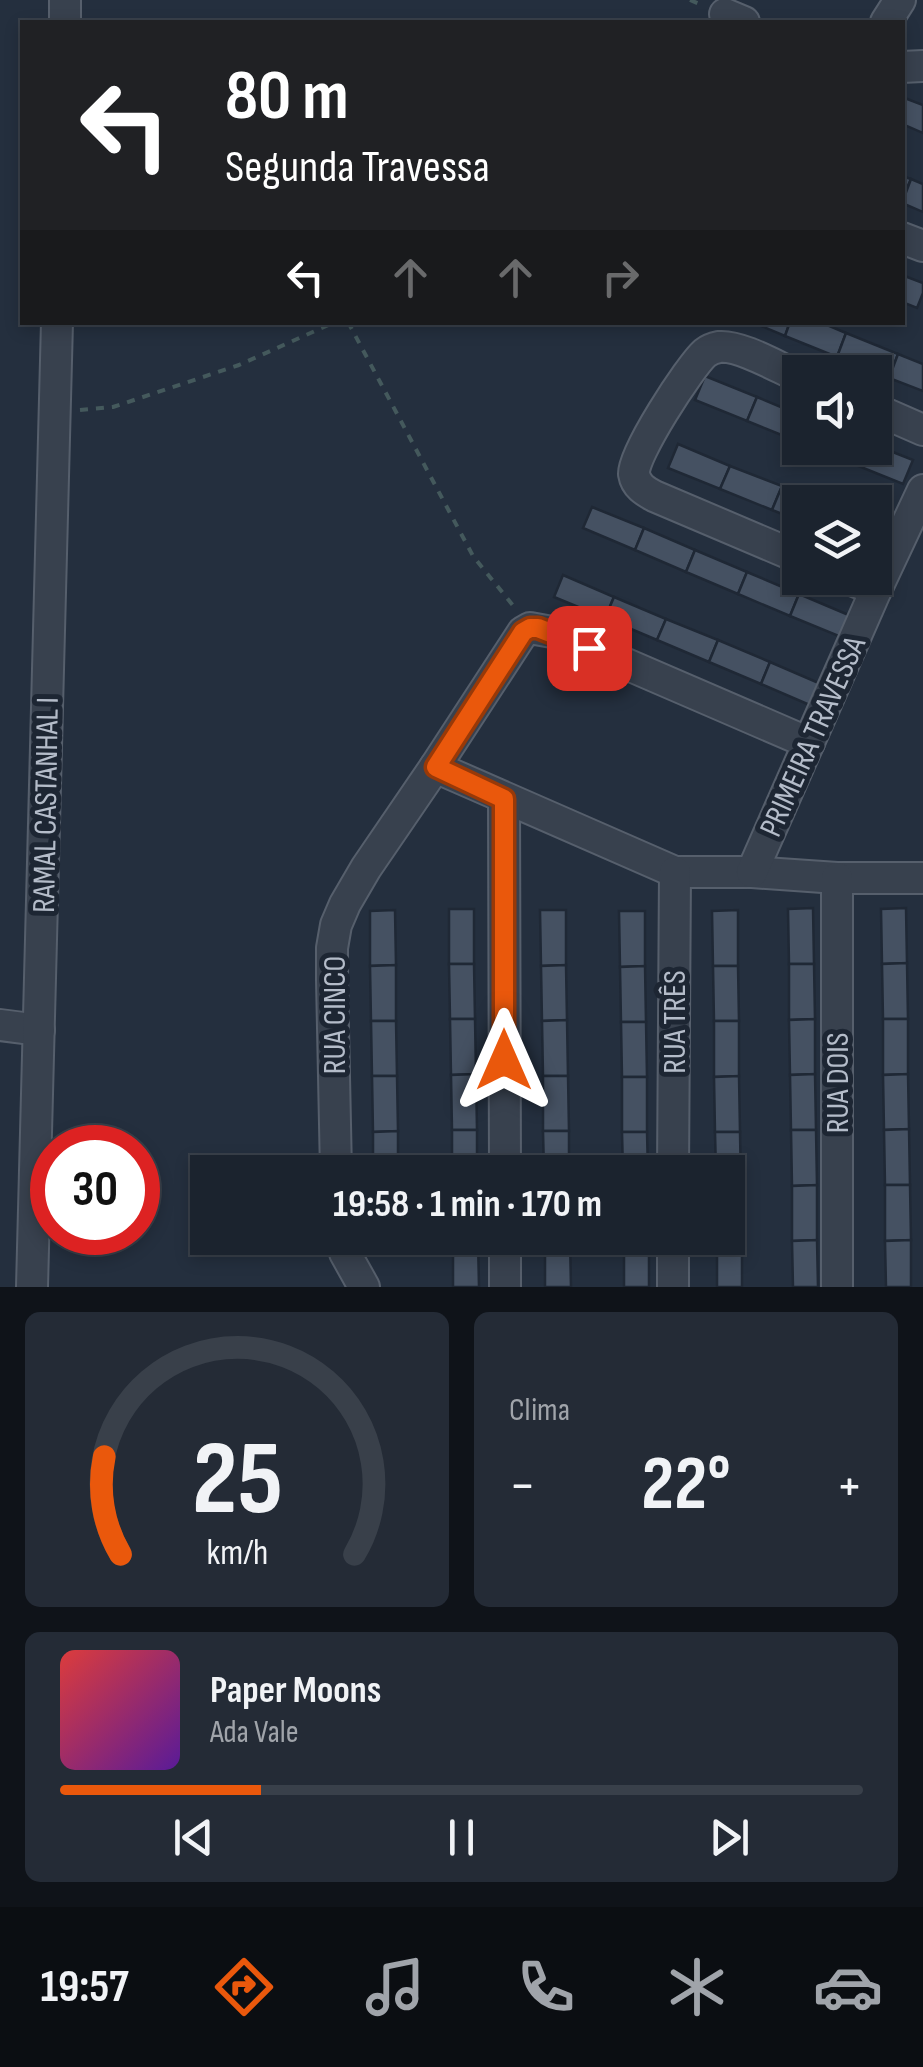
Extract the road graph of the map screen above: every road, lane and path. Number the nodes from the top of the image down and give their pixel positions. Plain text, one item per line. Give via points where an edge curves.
1 (57, 325) edge
2 (328, 325) edge
3 (350, 325) edge
4 (782, 369) edge
5 (54, 412) junction
6 (892, 416) edge
7 (923, 430) edge
8 (923, 490) edge
9 (782, 550) edge
10 (892, 556) edge
11 (874, 595) edge
12 (530, 628) junction
13 (809, 743) junction
14 (436, 767) junction
15 (504, 799) junction
16 (675, 872) junction
17 (752, 872) junction
18 (837, 878) junction
19 (923, 878) edge
20 (0, 1025) edge
21 (39, 1030) junction
22 (336, 1155) edge
23 (505, 1155) edge
24 (673, 1155) edge
25 (347, 1255) edge
26 (505, 1255) edge
27 (673, 1255) edge
28 (32, 1287) edge
29 (364, 1287) edge
30 (505, 1287) edge
31 (672, 1287) edge
32 (837, 1287) edge

1 - 5 street, RAMAL CASTANHAL I
2 - 5 path via 239,365 113,407
3 - 12 path via 472,556
4 - 9 street via 730,347 706,352 634,466 642,490
5 - 21 street, RAMAL CASTANHAL I
6 - 7 street
8 - 10 street, PRIMEIRA TRAVESSA
11 - 13 street, PRIMEIRA TRAVESSA
12 - 13 street
12 - 14 street, RUA CINCO
13 - 17 street, PRIMEIRA TRAVESSA
14 - 15 street
14 - 22 street, RUA CINCO via 366,868 336,925
15 - 16 street
15 - 23 street
16 - 17 street
16 - 24 street, RUA TRÊS
17 - 18 street
18 - 19 street
18 - 32 street, RUA DOIS
20 - 21 street
21 - 28 street, RAMAL CASTANHAL I
25 - 29 street
26 - 30 street
27 - 31 street

